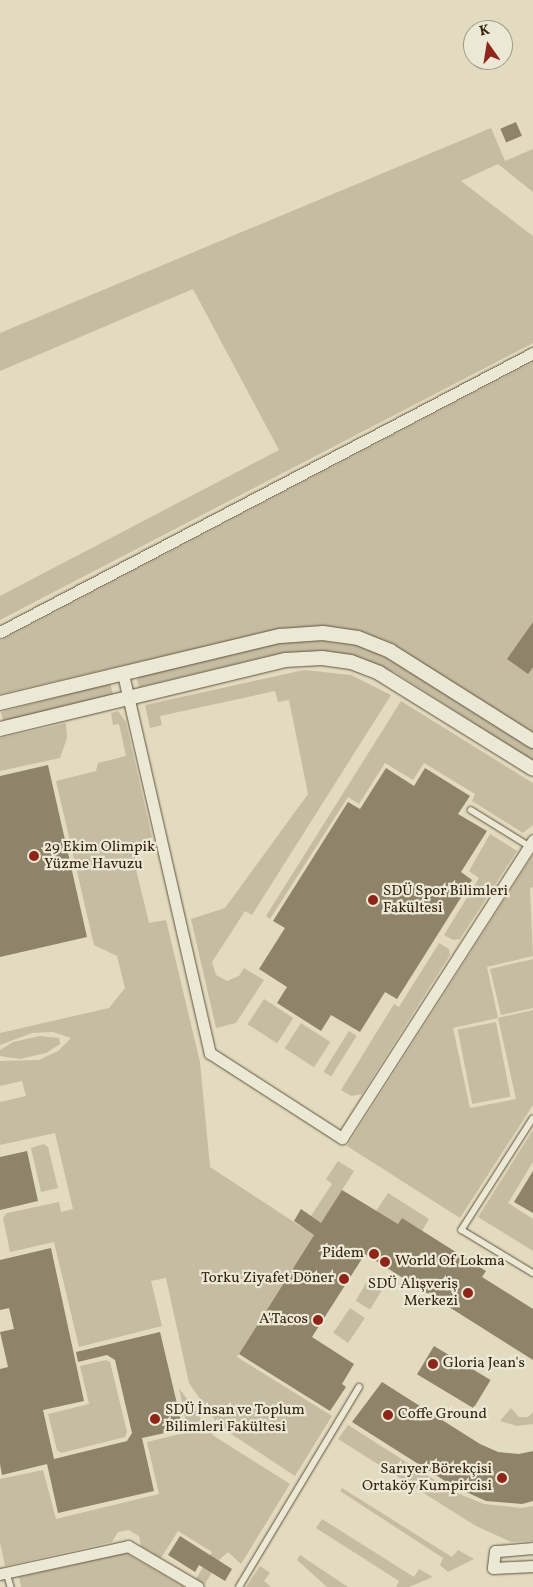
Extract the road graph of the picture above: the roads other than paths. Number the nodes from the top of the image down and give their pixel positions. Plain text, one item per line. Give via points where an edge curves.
1 (533, 352) edge
2 (0, 632) edge
3 (123, 674) junction
4 (129, 698) junction
5 (0, 703) edge
6 (0, 729) edge
7 (533, 741) edge
8 (533, 769) edge
9 (471, 810) dead end
10 (531, 843) edge
11 (533, 1119) edge
12 (533, 1273) edge
13 (359, 1387) dead end
14 (533, 1548) edge
15 (533, 1566) edge
16 (4, 1573) edge
17 (11, 1587) edge
18 (198, 1587) edge
19 (238, 1587) edge

1 - 2 street
3 - 4 street
3 - 5 street
3 - 7 street via 280,636 306,632 341,635 390,651
4 - 6 street
4 - 8 street via 285,660 336,659 385,677
4 - 10 street via 210,1053 342,1138
9 - 10 lane
11 - 12 lane via 462,1230
13 - 19 lane
14 - 15 street via 495,1551 493,1568
16 - 17 lane
16 - 18 street via 128,1546

